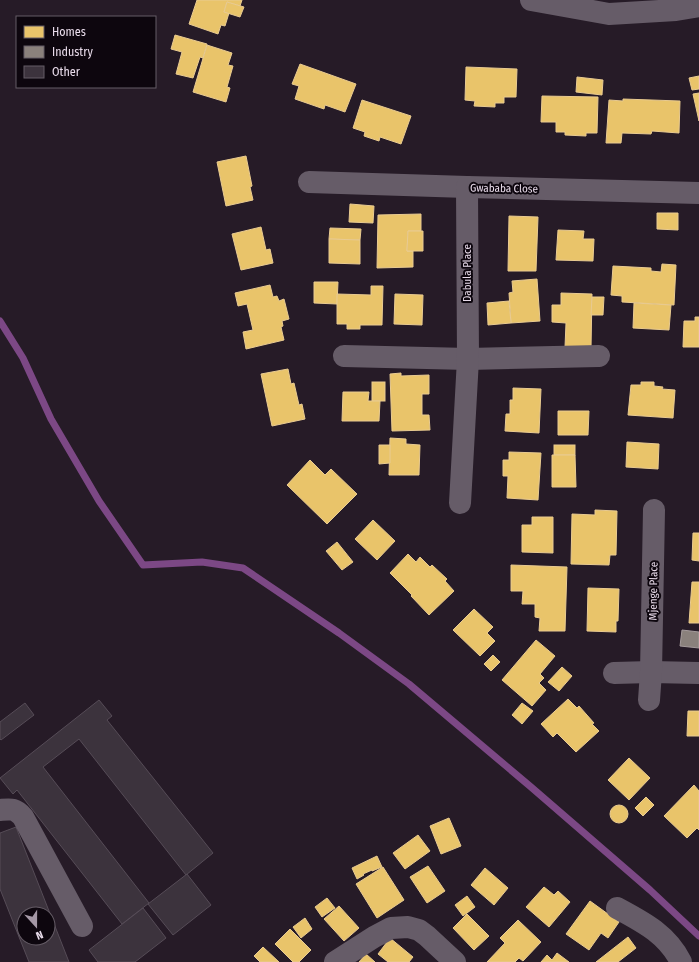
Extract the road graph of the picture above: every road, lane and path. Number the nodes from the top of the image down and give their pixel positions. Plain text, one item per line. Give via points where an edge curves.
1 (532, 0) edge
2 (699, 6) edge
3 (309, 182) dead end
4 (467, 187) junction
5 (699, 193) edge
6 (344, 356) dead end
7 (599, 356) dead end
8 (468, 359) junction
9 (460, 503) dead end
10 (654, 510) dead end
11 (614, 672) dead end
12 (651, 672) junction
13 (699, 673) edge
14 (649, 700) dead end
15 (0, 810) edge
16 (617, 908) dead end
17 (82, 926) dead end
18 (335, 962) edge
19 (455, 962) edge
20 (681, 962) edge

1 - 2 street via 609,14
3 - 4 street, Gwababa Close
4 - 5 street, Gwababa Close
4 - 8 street, Dabula Place
6 - 8 street
7 - 8 street
8 - 9 street, Dabula Place
10 - 12 street, Mjenge Place
11 - 12 street
12 - 13 street
12 - 14 street, Mjenge Place
15 - 17 street via 12,809 23,817
16 - 20 street via 658,932
18 - 19 street via 391,928 408,927 419,930

